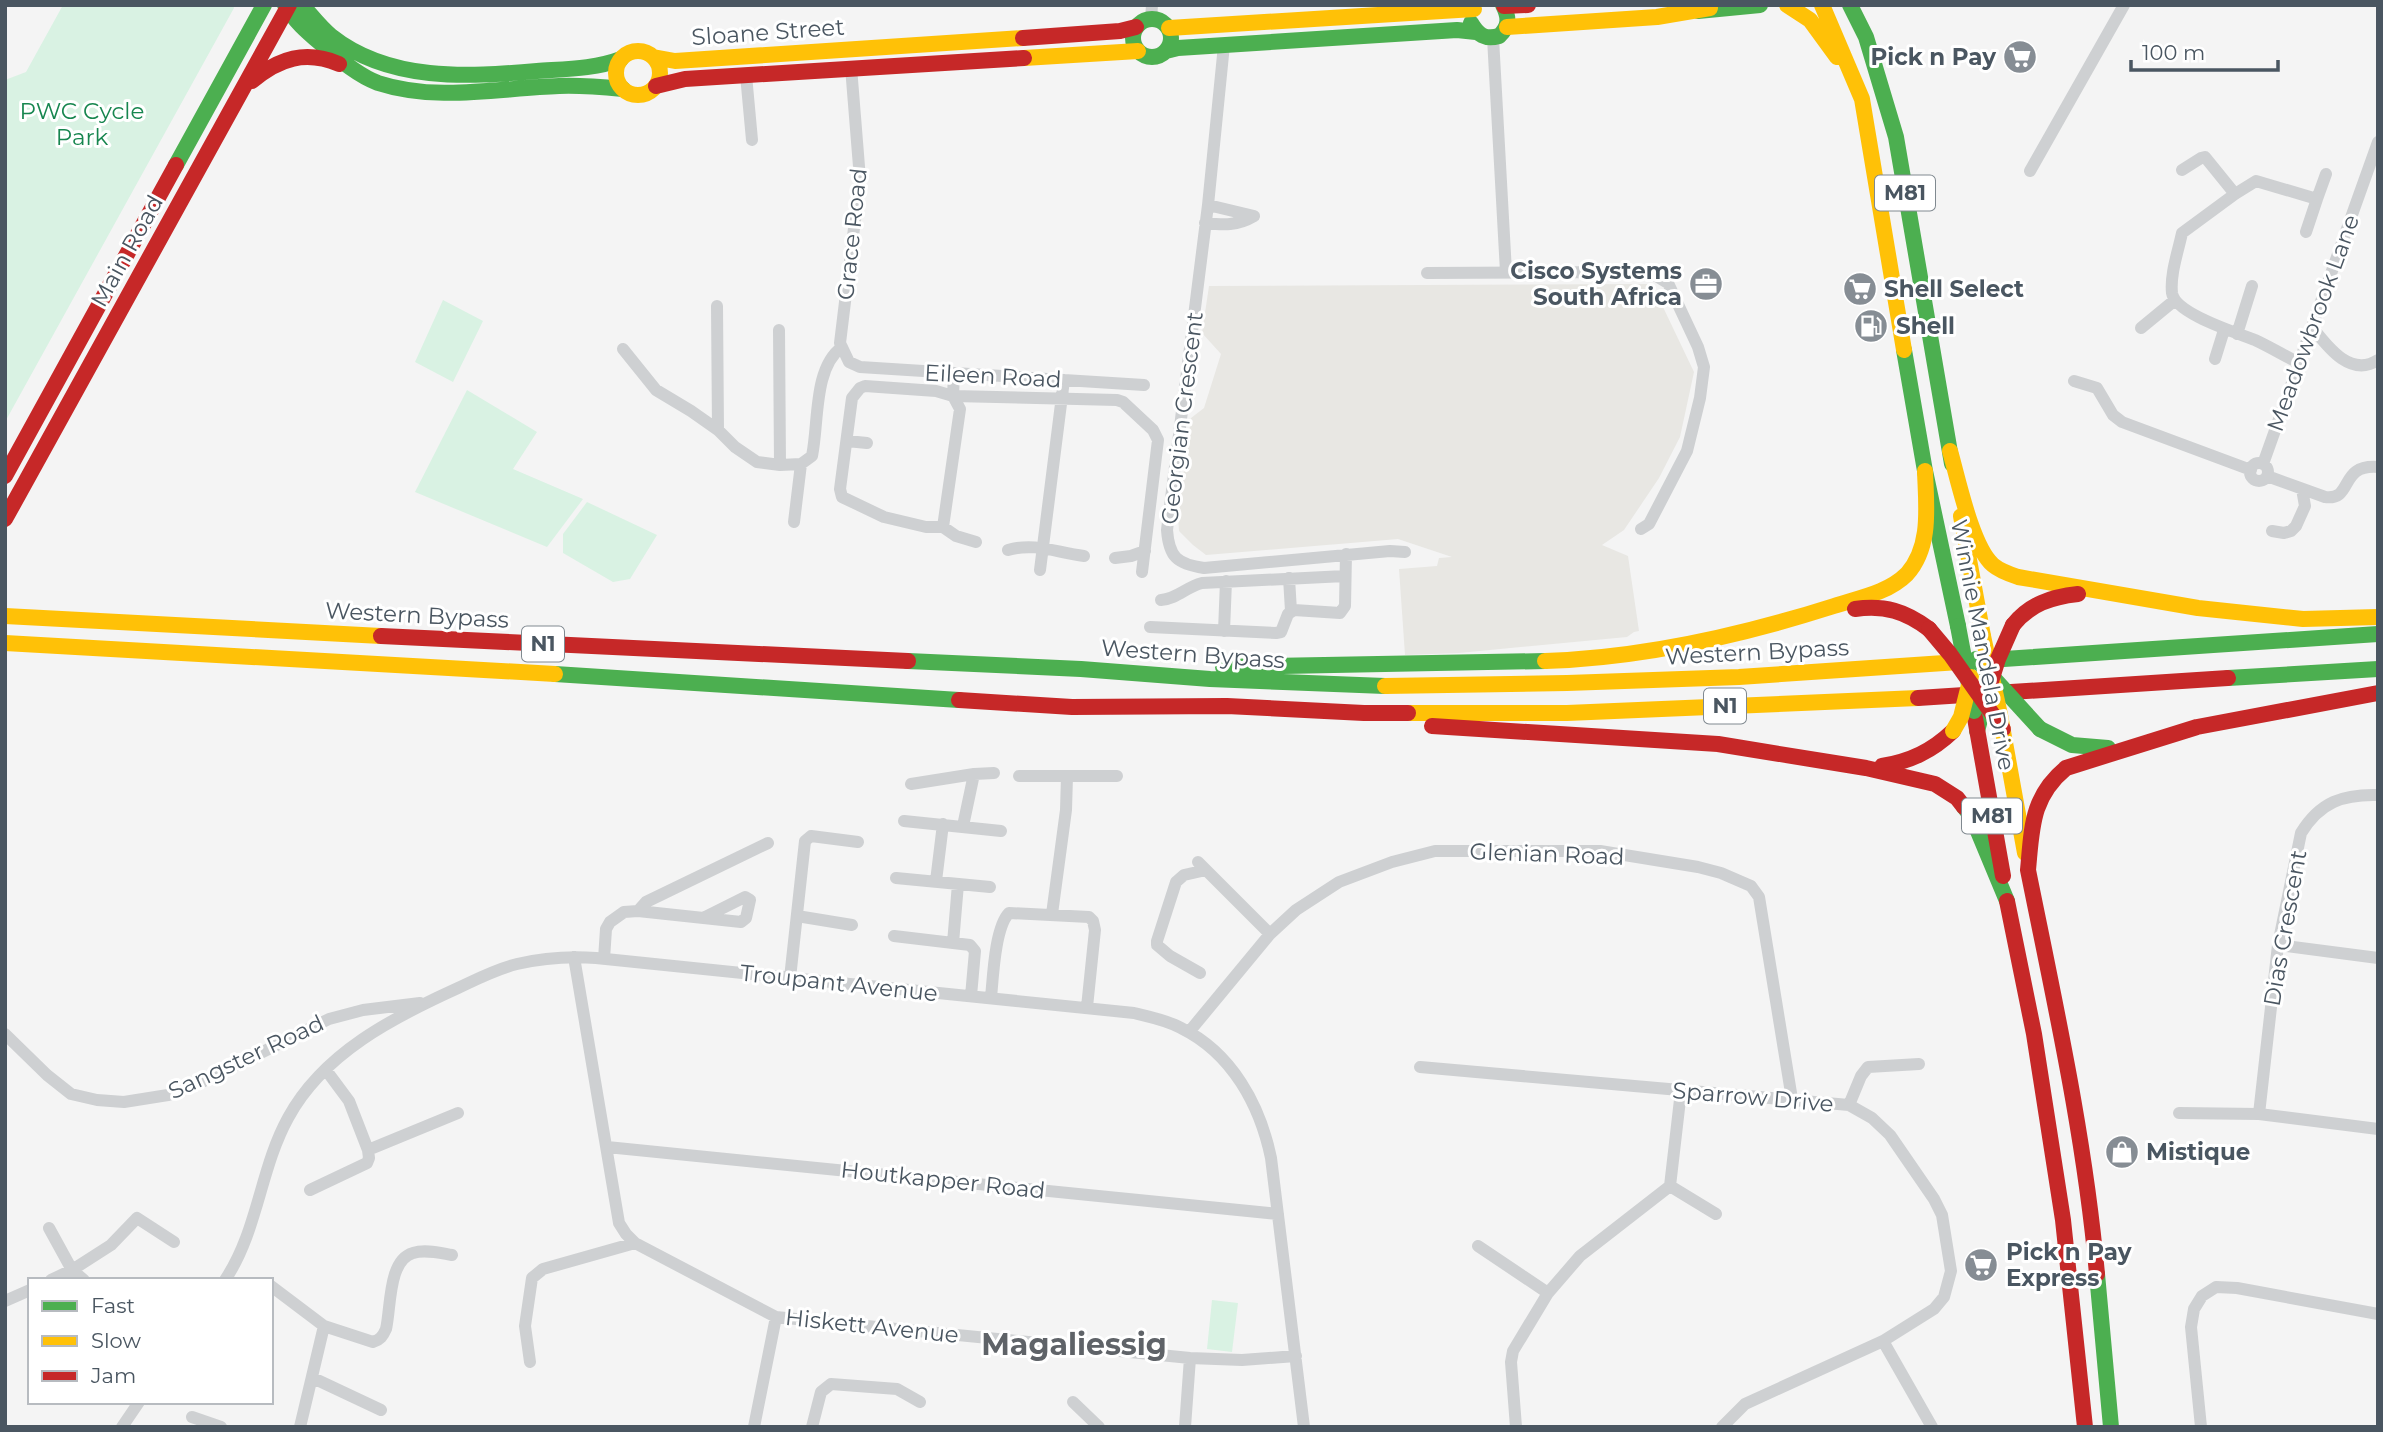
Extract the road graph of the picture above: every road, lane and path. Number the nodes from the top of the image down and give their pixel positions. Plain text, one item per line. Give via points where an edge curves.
1 (264, 5) edge
2 (315, 5) edge
3 (1528, 5) edge
4 (1720, 5) edge
5 (1760, 5) edge
6 (1787, 5) edge
7 (1822, 5) edge
8 (2124, 5) edge
9 (291, 6) edge
10 (1503, 6) edge
11 (1475, 7) edge
12 (1853, 8) edge
13 (1152, 12) edge
14 (1698, 12) junction
15 (320, 26) junction
16 (1136, 27) junction
17 (1507, 27) junction
18 (1168, 28) junction
19 (1476, 33) junction
20 (1493, 38) junction
21 (1224, 45) junction
22 (1138, 51) junction
23 (1166, 51) junction
24 (782, 54) junction
25 (653, 57) junction
26 (721, 58) junction
27 (621, 59) junction
28 (693, 60) junction
29 (851, 67) junction
30 (747, 75) junction
31 (702, 78) junction
32 (376, 82) junction
33 (656, 86) junction
34 (245, 88) junction
35 (623, 89) junction
36 (1862, 99) junction
37 (752, 140) dead end
38 (2378, 142) edge
39 (2182, 170) dead end
40 (2030, 171) dead end
41 (2326, 174) dead end
42 (2235, 194) junction
43 (2317, 199) junction
44 (1208, 205) junction
45 (1205, 223) junction
46 (2306, 232) dead end
47 (1506, 272) junction
48 (1427, 273) dead end
49 (2252, 286) dead end
50 (2175, 300) junction
51 (717, 306) dead end
52 (2312, 327) junction
53 (2141, 328) dead end
54 (779, 330) dead end
55 (2231, 332) junction
56 (623, 349) dead end
57 (844, 352) junction
58 (2215, 359) dead end
59 (2378, 360) edge
60 (2299, 363) junction
61 (954, 374) junction
62 (1064, 380) junction
63 (2074, 381) dead end
64 (1144, 385) dead end
65 (953, 396) junction
66 (1062, 399) junction
67 (718, 430) junction
68 (847, 442) junction
69 (867, 443) dead end
70 (1950, 451) junction
71 (801, 464) junction
72 (780, 465) junction
73 (2378, 467) edge
74 (2260, 470) junction
75 (1925, 471) junction
76 (5, 477) edge
77 (2302, 489) junction
78 (5, 519) edge
79 (794, 522) dead end
80 (943, 527) junction
81 (1641, 528) dead end
82 (2272, 531) dead end
83 (976, 542) dead end
84 (1042, 547) junction
85 (1008, 550) dead end
86 (1145, 551) junction
87 (1405, 552) dead end
88 (1346, 554) junction
89 (1084, 556) dead end
90 (1115, 558) dead end
91 (1040, 570) dead end
92 (1142, 572) dead end
93 (1345, 576) junction
94 (1289, 578) junction
95 (1226, 582) junction
96 (2098, 592) junction
97 (1161, 600) dead end
98 (1291, 611) junction
99 (1822, 612) junction
100 (5, 616) edge
101 (2378, 617) edge
102 (1981, 625) junction
103 (1150, 626) dead end
104 (1958, 626) junction
105 (1224, 631) junction
106 (2378, 634) edge
107 (5, 643) edge
108 (1976, 659) junction
109 (1081, 669) junction
110 (2378, 669) edge
111 (1992, 679) junction
112 (1969, 684) junction
113 (2378, 693) edge
114 (1984, 705) junction
115 (1072, 707) junction
116 (2003, 729) junction
117 (1977, 731) junction
118 (2138, 745) junction
119 (1866, 768) junction
120 (994, 773) dead end
121 (974, 774) junction
122 (1019, 776) dead end
123 (1067, 776) junction
124 (1117, 776) dead end
125 (911, 784) dead end
126 (2378, 795) edge
127 (904, 821) dead end
128 (943, 824) junction
129 (962, 826) junction
130 (1001, 831) dead end
131 (858, 842) dead end
132 (768, 844) dead end
133 (2028, 870) junction
134 (896, 878) dead end
135 (936, 881) junction
136 (958, 884) junction
137 (990, 887) dead end
138 (2007, 901) junction
139 (638, 911) junction
140 (1052, 914) junction
141 (797, 916) junction
142 (703, 918) dead end
143 (852, 925) dead end
144 (1270, 934) junction
145 (894, 936) dead end
146 (953, 943) junction
147 (2277, 945) junction
148 (574, 957) junction
149 (2378, 958) edge
150 (604, 959) junction
151 (1200, 973) dead end
152 (790, 978) junction
153 (971, 996) junction
154 (991, 998) junction
155 (427, 1003) junction
156 (1087, 1007) junction
157 (1189, 1032) junction
158 (5, 1034) edge
159 (1919, 1065) dead end
160 (1420, 1067) dead end
161 (326, 1070) junction
162 (1681, 1091) junction
163 (1792, 1099) junction
164 (1849, 1105) junction
165 (458, 1113) dead end
166 (2179, 1113) dead end
167 (2259, 1114) junction
168 (2378, 1129) edge
169 (607, 1147) junction
170 (368, 1150) junction
171 (1670, 1186) junction
172 (310, 1190) dead end
173 (1278, 1214) junction
174 (1716, 1214) dead end
175 (49, 1228) dead end
176 (173, 1242) dead end
177 (635, 1243) junction
178 (1478, 1246) dead end
179 (452, 1255) dead end
180 (72, 1270) junction
181 (55, 1278) edge
182 (82, 1278) edge
183 (226, 1278) edge
184 (273, 1288) edge
185 (28, 1291) edge
186 (1548, 1293) junction
187 (5, 1301) edge
188 (2378, 1314) edge
189 (776, 1317) junction
190 (324, 1326) junction
191 (1883, 1341) junction
192 (1296, 1356) junction
193 (1190, 1358) junction
194 (530, 1362) dead end
195 (313, 1378) junction
196 (920, 1402) dead end
197 (1073, 1402) dead end
198 (138, 1404) edge
199 (381, 1410) dead end
200 (192, 1417) dead end
201 (122, 1427) edge
202 (221, 1427) edge
203 (300, 1427) edge
204 (754, 1427) edge
205 (811, 1427) edge
206 (1100, 1427) edge
207 (1185, 1427) edge
208 (1304, 1427) edge
209 (1516, 1427) edge
210 (1722, 1427) edge
211 (1932, 1427) edge
212 (2085, 1427) edge
213 (2110, 1427) edge
214 (2201, 1427) edge

1 - 76 main road, Main Road
2 - 15 main road
3 - 10 main road
4 - 14 main road
5 - 14 main road
6 - 36 main road via 1815,24
7 - 36 main road, Winnie Mandela Drive / M81
8 - 40 street
9 - 15 main road
9 - 32 main road via 332,53
9 - 34 main road, Main Road
10 - 17 main road via 1509,17
11 - 18 main road
11 - 19 main road via 1471,21
12 - 70 main road, Winnie Mandela Drive / M81 via 1896,136
13 - 16 main road
13 - 18 main road
14 - 17 main road
15 - 27 main road via 366,58 426,74 594,65
16 - 22 main road via 1133,39
16 - 24 main road, Sloane Street via 1120,32
17 - 20 main road
18 - 23 main road via 1171,40
19 - 20 main road
19 - 21 main road via 1457,30
20 - 47 street
21 - 23 main road
21 - 44 street, Georgian Crescent
22 - 23 main road via 1155,57
22 - 29 main road, Sloane Street
24 - 26 main road, Sloane Street
24 - 29 main road via 848,58
25 - 27 main road via 637,51
25 - 28 main road, Sloane Street
25 - 33 main road via 660,75
26 - 28 main road, Sloane Street
26 - 30 main road via 742,66
27 - 35 main road via 616,71
28 - 31 main road
29 - 30 main road, Sloane Street
29 - 57 street, Grace Road via 860,178 840,343
30 - 31 main road, Sloane Street
30 - 37 street
31 - 33 main road, Sloane Street
32 - 34 main road via 331,60 303,55 274,64
32 - 35 main road via 430,92 590,84
33 - 35 main road via 637,95
34 - 78 main road, Main Road
36 - 75 main road, Winnie Mandela Drive / M81
38 - 52 street, Meadowbrook Lane
39 - 42 street via 2205,158
41 - 43 street
42 - 43 street via 2256,181
42 - 50 street via 2182,233 2173,280
43 - 46 street
44 - 45 street, Georgian Crescent
44 - 45 street via 1254,216 1230,226
45 - 88 street, Georgian Crescent via 1168,547 1175,558 1204,568
47 - 48 street
47 - 81 street via 1646,273 1661,278 1675,295 1704,375 1687,452 1648,524
49 - 55 street
50 - 53 street
50 - 55 street
51 - 67 street
52 - 59 street via 2344,360 2363,366
52 - 60 street, Meadowbrook Lane
54 - 72 street
55 - 58 street
55 - 60 street
56 - 67 street via 652,386
57 - 61 street, Eileen Road via 849,362 860,367
57 - 71 street via 832,354 828,361 812,456
60 - 74 street, Meadowbrook Lane
61 - 62 street, Eileen Road
61 - 65 street
62 - 64 street, Eileen Road
62 - 66 street
63 - 74 street via 2097,388 2122,422
65 - 66 street
65 - 68 street via 936,391 860,388 852,398
65 - 80 street via 960,409
66 - 84 street
66 - 86 street via 1120,401 1157,435
67 - 72 street via 757,461
68 - 69 street
68 - 80 street via 842,497 884,517
70 - 96 main road via 1989,561 2018,577
70 - 102 main road, Winnie Mandela Drive / M81
71 - 72 street
71 - 79 street
73 - 77 street via 2364,466 2353,472 2338,497
74 - 77 street
75 - 99 main road via 1925,534 1914,565 1885,589
75 - 104 main road, Winnie Mandela Drive / M81
77 - 82 street via 2305,506 2295,526 2284,533
80 - 83 street
84 - 85 street
84 - 89 street
84 - 91 street
86 - 90 street
86 - 92 street
87 - 88 street, Georgian Crescent
88 - 93 street
93 - 94 street
93 - 98 street via 1345,606 1340,613
94 - 95 street
94 - 98 street
95 - 97 street via 1189,586 1172,599
95 - 105 street
96 - 101 main road via 2303,619
96 - 111 main road, bridge via 2047,599 2032,606 2012,625
98 - 105 street via 1282,632
99 - 109 main road via 1664,649 1591,658
99 - 112 main road, bridge via 1889,606 1912,617 1929,629
100 - 109 main road, Western Bypass / N1
102 - 108 main road
102 - 111 main road, Winnie Mandela Drive / M81, bridge
103 - 105 street
104 - 108 main road, bridge
104 - 112 main road, Winnie Mandela Drive / M81, bridge
106 - 109 main road, Western Bypass / N1 via 1739,677 1581,683 1365,686
107 - 115 main road, N1
108 - 111 main road, bridge
108 - 112 main road, bridge
110 - 115 main road, N1 via 1868,701 1567,713
111 - 114 main road, bridge
111 - 116 main road, Winnie Mandela Drive / M81, bridge
111 - 118 main road, bridge via 2040,729 2067,745
112 - 114 main road, bridge
112 - 117 main road, Winnie Mandela Drive / M81, bridge
112 - 119 main road, bridge via 1954,731 1930,752 1908,762
113 - 118 main road via 2197,727
114 - 116 main road, bridge
114 - 117 main road
115 - 119 main road via 1718,744
116 - 133 main road, Winnie Mandela Drive / M81
117 - 138 main road, Winnie Mandela Drive / M81
118 - 133 main road via 2066,768 2050,781 2037,802
119 - 138 main road via 1935,783 1957,798 1972,817
120 - 121 street
121 - 125 street
121 - 129 street
122 - 123 street
123 - 124 street
123 - 140 street
126 - 147 street, Dias Crescent via 2348,795 2310,818 2301,832
127 - 128 street
128 - 129 street
128 - 135 street
129 - 130 street
131 - 141 street via 808,837
132 - 139 street via 646,902
133 - 213 main road, Winnie Mandela Drive via 2092,1219
134 - 135 street
135 - 136 street
136 - 137 street
136 - 146 street
138 - 212 main road, Winnie Mandela Drive via 2034,1034 2063,1220
139 - 142 street
139 - 150 street via 624,912 610,922
140 - 154 street via 1013,911 1006,916
140 - 156 street via 1089,917 1094,925
141 - 143 street
141 - 152 street
144 - 151 street via 1202,866 1184,875 1176,882 1157,945
144 - 157 street, Glenian Road
144 - 163 street, Glenian Road via 1296,910 1339,882 1435,851 1600,852 1721,873 1751,886 1759,897
145 - 146 street
146 - 153 street via 970,945 975,951
147 - 149 street
147 - 167 street, Dias Crescent
148 - 150 street, Troupant Avenue
148 - 155 street, Troupant Avenue via 514,965
148 - 169 street, Hiskett Avenue
150 - 152 street, Troupant Avenue
152 - 153 street, Troupant Avenue
153 - 154 street, Troupant Avenue
154 - 156 street, Troupant Avenue
155 - 158 street, Sangster Road via 329,1019 196,1085 124,1102 71,1094
155 - 161 street, Troupant Avenue via 363,1038
156 - 157 street, Troupant Avenue via 1134,1013
157 - 173 street, Troupant Avenue via 1226,1063 1256,1107 1269,1148
159 - 164 street via 1868,1068
160 - 162 street, Sparrow Drive
161 - 170 street via 349,1101
161 - 183 street, Troupant Avenue via 288,1117 244,1248
162 - 163 street, Sparrow Drive
162 - 171 street
163 - 164 street, Sparrow Drive
164 - 191 street, Sparrow Drive via 1890,1135 1934,1199 1942,1215 1951,1271 1940,1304
165 - 170 street
166 - 167 street
167 - 168 street
169 - 173 street, Houtkapper Road
169 - 177 street, Hiskett Avenue via 618,1223
170 - 172 street via 367,1163
171 - 174 street
171 - 186 street via 1580,1256
173 - 192 street, Troupant Avenue
175 - 180 street
176 - 180 street via 137,1218 111,1245
177 - 189 street, Hiskett Avenue
177 - 194 street via 542,1269 532,1278 525,1326
178 - 186 street
179 - 190 street via 416,1252 402,1259 395,1273 386,1329 376,1341
180 - 181 street
180 - 182 street
184 - 190 street
185 - 187 street
186 - 209 street via 1513,1351
188 - 214 street via 2216,1287 2202,1296 2191,1327
189 - 193 street, Hiskett Avenue
189 - 204 street
190 - 195 street
191 - 210 street, Sparrow Drive via 1745,1404
191 - 211 street
192 - 193 street, Hiskett Avenue
192 - 208 street, Troupant Avenue
193 - 207 street
195 - 199 street
195 - 203 street
196 - 205 street via 897,1389 831,1384 821,1392
197 - 206 street
198 - 201 street
200 - 202 street

